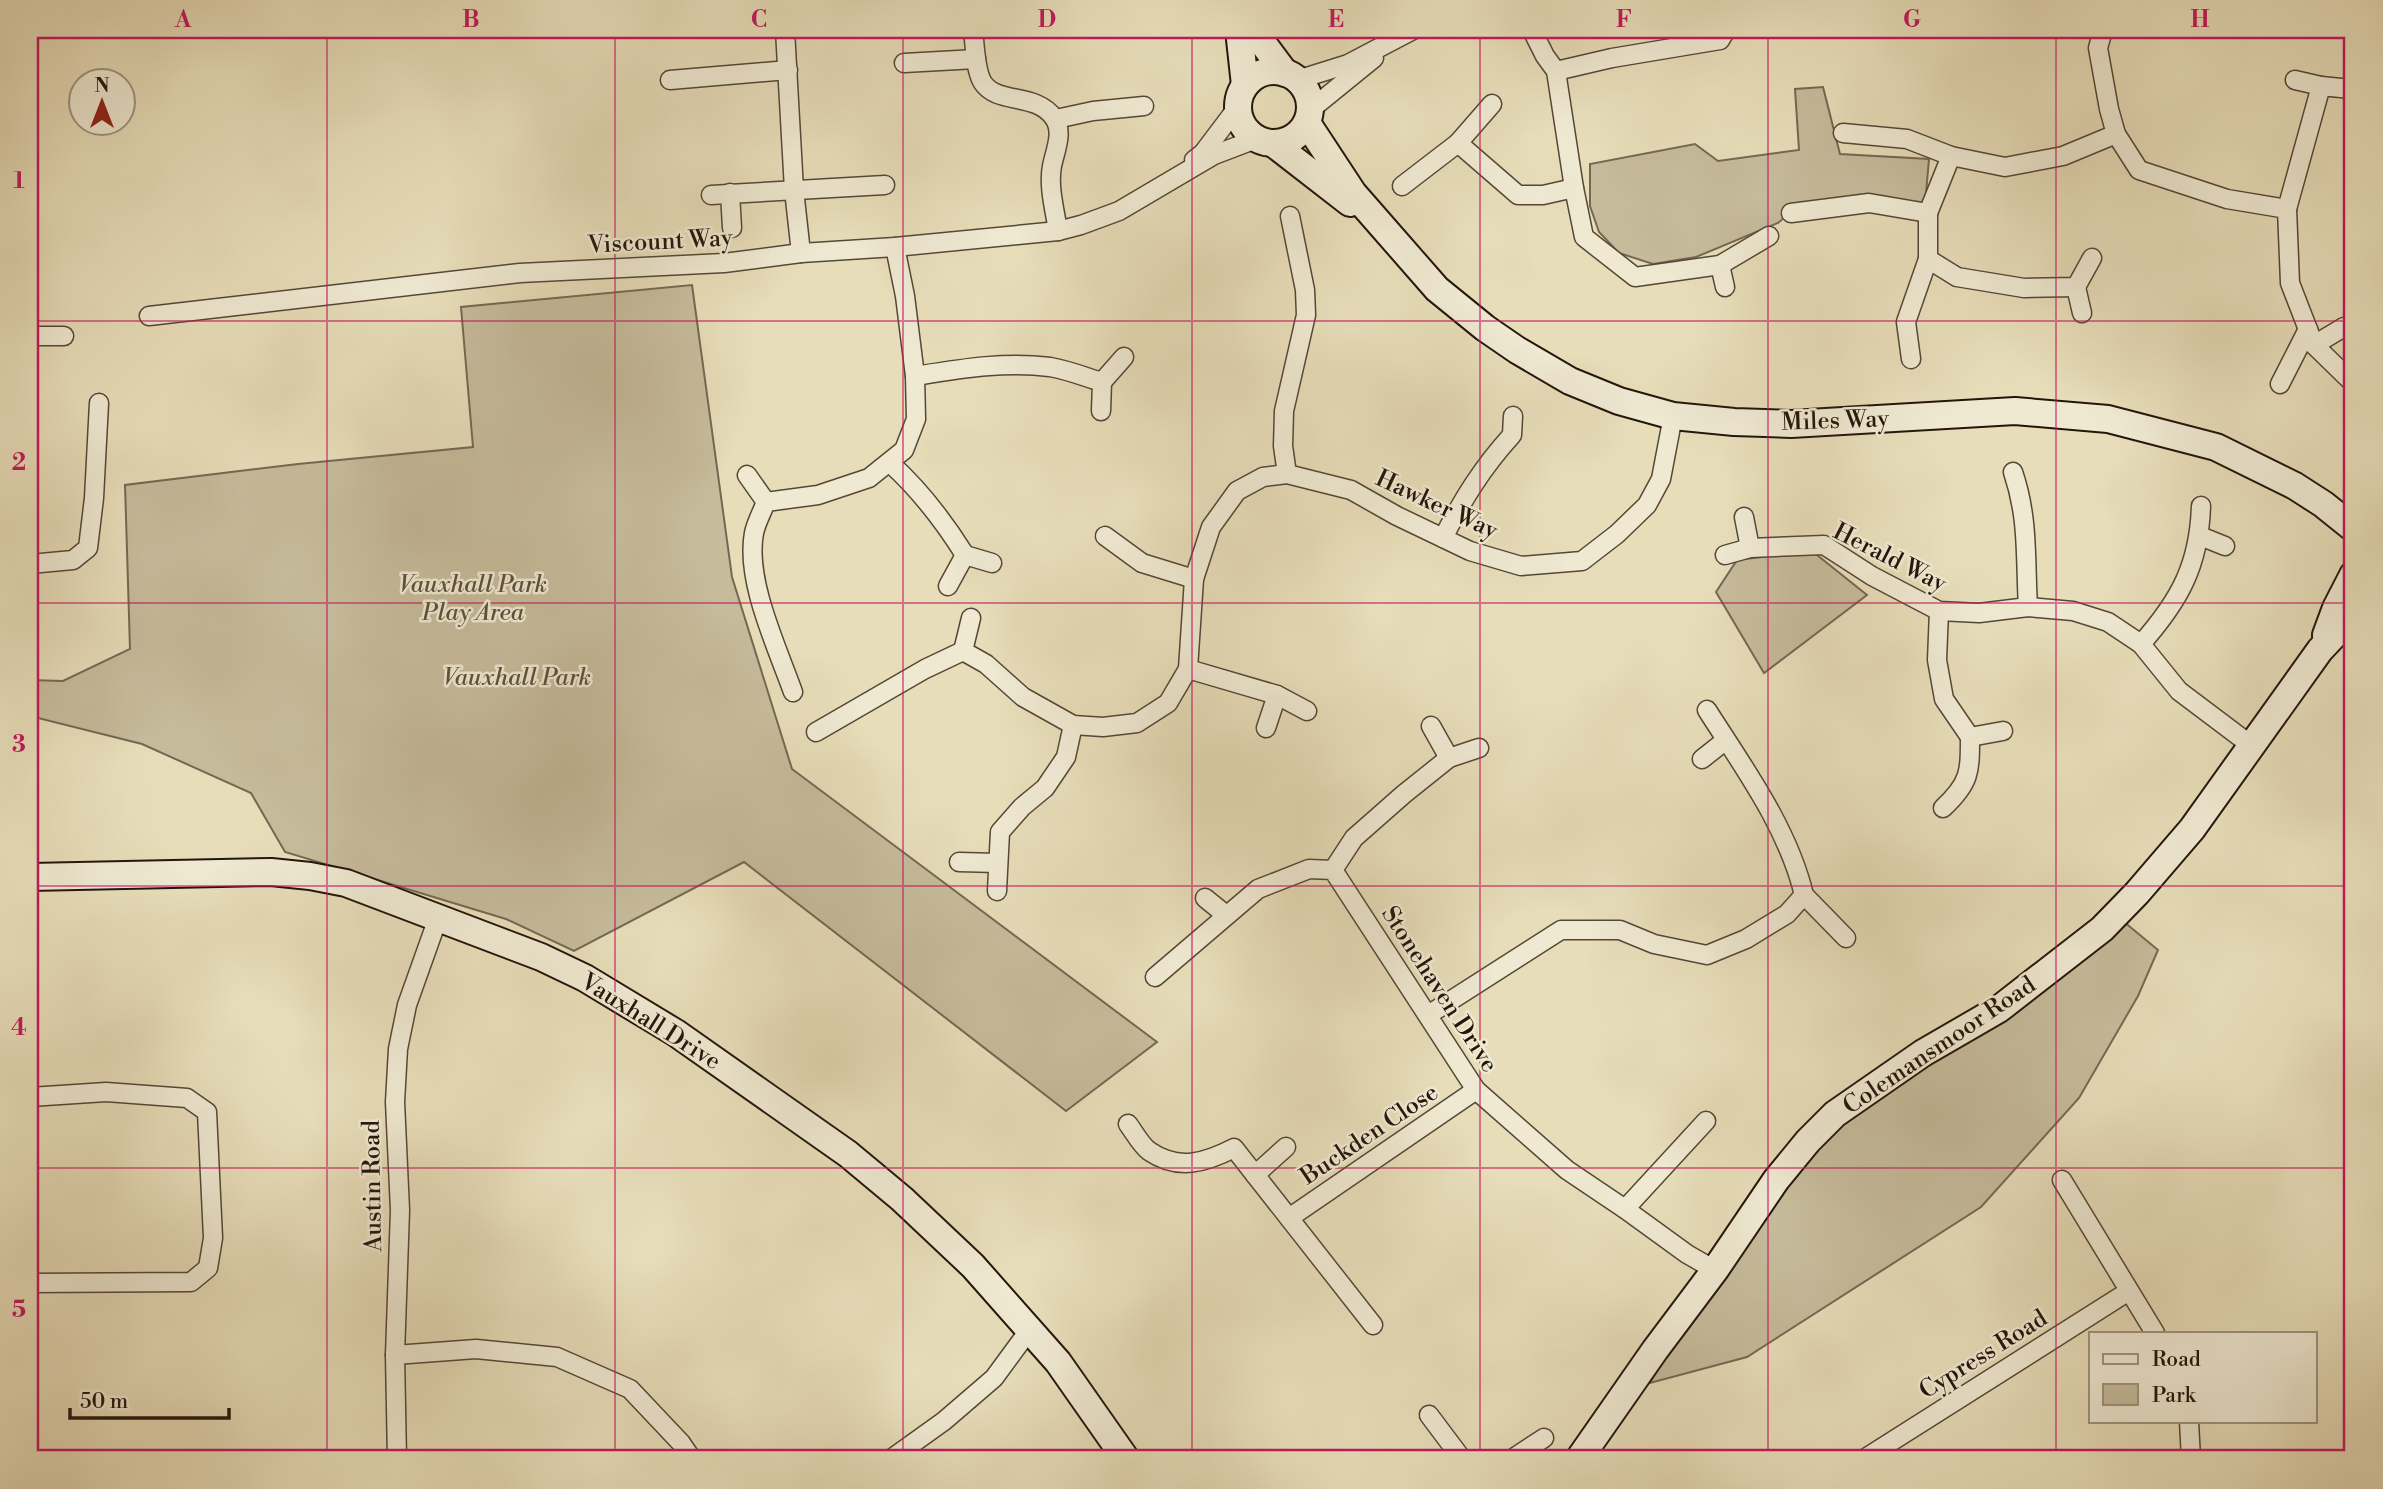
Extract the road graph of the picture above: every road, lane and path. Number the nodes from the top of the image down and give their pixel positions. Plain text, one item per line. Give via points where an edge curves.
1 (785, 30) edge
2 (973, 30) edge
3 (1239, 30) edge
4 (1253, 30) edge
5 (1413, 30) edge
6 (1532, 30) edge
7 (1726, 30) edge
8 (2103, 30) edge
9 (1396, 40) junction
10 (976, 59) junction
11 (904, 63) dead end
12 (788, 70) junction
13 (1556, 71) junction
14 (1291, 76) junction
15 (670, 80) dead end
16 (2295, 80) dead end
17 (2321, 86) junction
18 (2351, 89) dead end
19 (1241, 96) junction
20 (1492, 104) dead end
21 (1144, 106) dead end
22 (1309, 116) junction
23 (1056, 119) junction
24 (1843, 133) dead end
25 (2116, 134) junction
26 (1265, 142) junction
27 (1458, 143) junction
28 (1951, 156) junction
29 (1164, 184) junction
30 (885, 185) dead end
31 (1402, 186) dead end
32 (1574, 188) junction
33 (794, 190) junction
34 (730, 193) junction
35 (711, 195) dead end
36 (2287, 209) junction
37 (1791, 213) dead end
38 (1928, 213) junction
39 (1290, 216) dead end
40 (732, 228) dead end
41 (1058, 231) junction
42 (1769, 236) dead end
43 (895, 247) junction
44 (801, 253) junction
45 (1411, 258) junction
46 (2092, 258) dead end
47 (1928, 259) junction
48 (1720, 265) junction
49 (1725, 287) dead end
50 (2076, 287) junction
51 (2082, 313) dead end
52 (149, 316) dead end
53 (2344, 327) dead end
54 (30, 336) edge
55 (64, 336) dead end
56 (2311, 337) junction
57 (1124, 357) dead end
58 (1911, 359) dead end
59 (915, 376) junction
60 (1102, 382) junction
61 (2353, 383) edge
62 (2280, 384) dead end
63 (99, 403) dead end
64 (1101, 411) dead end
65 (1673, 415) junction
66 (1513, 416) dead end
67 (890, 463) junction
68 (2013, 472) dead end
69 (1287, 474) junction
70 (747, 475) dead end
71 (2295, 486) junction
72 (766, 502) junction
73 (2201, 506) dead end
74 (2353, 507) edge
75 (1744, 517) dead end
76 (2353, 528) edge
77 (1105, 536) dead end
78 (2200, 536) junction
79 (1443, 538) junction
80 (2225, 546) dead end
81 (1750, 548) junction
82 (965, 555) junction
83 (1725, 555) dead end
84 (992, 563) dead end
85 (30, 564) edge
86 (2353, 575) edge
87 (1194, 579) junction
88 (948, 586) dead end
89 (2028, 607) junction
90 (1939, 611) junction
91 (2353, 615) edge
92 (971, 618) dead end
93 (2141, 644) junction
94 (2320, 650) junction
95 (963, 651) junction
96 (1188, 669) junction
97 (793, 692) dead end
98 (1277, 695) junction
99 (1707, 710) dead end
100 (1307, 711) dead end
101 (1073, 725) junction
102 (1431, 726) dead end
103 (1266, 728) dead end
104 (2003, 731) dead end
105 (816, 732) dead end
106 (1970, 737) junction
107 (1726, 740) junction
108 (2252, 747) junction
109 (1479, 748) dead end
110 (1449, 758) junction
111 (1702, 759) dead end
112 (1943, 808) dead end
113 (959, 862) dead end
114 (998, 863) junction
115 (1333, 870) junction
116 (30, 877) edge
117 (997, 891) dead end
118 (1804, 895) junction
119 (1205, 898) dead end
120 (1226, 915) junction
121 (438, 918) junction
122 (1846, 938) dead end
123 (1155, 976) dead end
124 (1428, 1015) junction
125 (1476, 1090) junction
126 (30, 1097) edge
127 (1706, 1121) dead end
128 (1128, 1124) dead end
129 (1286, 1147) dead end
130 (1255, 1175) junction
131 (2062, 1180) dead end
132 (1625, 1209) junction
133 (1289, 1218) junction
134 (1715, 1270) junction
135 (30, 1283) edge
136 (2129, 1291) junction
137 (1373, 1325) dead end
138 (1030, 1329) junction
139 (2154, 1332) edge
140 (395, 1354) junction
141 (1429, 1415) dead end
142 (2189, 1422) edge
143 (1544, 1438) dead end
144 (397, 1459) edge
145 (692, 1459) edge
146 (891, 1459) edge
147 (1126, 1459) edge
148 (1462, 1459) edge
149 (1512, 1459) edge
150 (1579, 1459) edge
151 (1864, 1459) edge
152 (2191, 1459) edge

1 - 12 street
2 - 10 street
3 - 19 street
4 - 14 street, Miles Way
5 - 9 street
6 - 13 street
7 - 13 street via 1720,40
8 - 25 street via 2098,48
9 - 14 street via 1348,64
9 - 22 street
10 - 11 street
10 - 23 street via 983,83 999,95 1038,103
12 - 15 street
12 - 33 street
13 - 32 street
14 - 19 street via 1273,71 1260,74
14 - 22 street, Miles Way via 1309,97
16 - 17 street
17 - 18 street
17 - 36 street
19 - 26 street, Miles Way via 1241,124 1248,134
19 - 29 street, Viscount Way via 1203,153
20 - 27 street
21 - 23 street
22 - 26 street via 1292,139
22 - 45 street, Miles Way via 1353,193
23 - 41 street via 1059,141 1051,169
24 - 28 street via 1907,139
25 - 28 street via 2063,156 2005,167
25 - 36 street via 2139,170 2227,199
26 - 29 street, Viscount Way via 1214,155
26 - 45 street, Miles Way via 1333,188
27 - 31 street
27 - 32 street via 1518,195
28 - 38 street
29 - 41 street, Viscount Way via 1119,211
30 - 33 street
32 - 48 street via 1584,237 1635,277
33 - 34 street
33 - 44 street
34 - 35 street
34 - 40 street
36 - 56 street via 2290,283
37 - 38 street via 1869,203
38 - 47 street
39 - 69 street via 1307,315 1284,411
41 - 43 street, Viscount Way
42 - 48 street
43 - 44 street, Viscount Way
43 - 59 street
44 - 52 street, Viscount Way via 724,263 520,272
45 - 65 street, Miles Way via 1447,297 1528,356 1570,381 1619,401
46 - 50 street
47 - 50 street via 1957,277 2024,288
47 - 58 street via 1906,322
48 - 49 street
50 - 51 street
53 - 56 street
54 - 55 street
56 - 61 street
56 - 62 street
57 - 60 street
59 - 60 street via 1012,365 1051,367
59 - 67 street via 916,419 904,450
60 - 64 street
63 - 85 street via 88,548 73,560
65 - 71 street, Miles Way via 1791,424 2015,411 2108,419 2216,447
65 - 79 street, Hawker Way via 1661,479 1647,505 1582,561 1521,566
66 - 79 street via 1521,437 1490,459
67 - 72 street via 869,478 836,490
67 - 82 street via 943,520
68 - 89 street via 2026,528
69 - 79 street, Hawker Way via 1351,489
69 - 87 street, Hawker Way via 1263,477 1237,491 1211,527
70 - 72 street
71 - 74 street, Miles Way
71 - 76 street, Miles Way
72 - 97 street via 754,531 755,583
73 - 78 street
75 - 81 street
77 - 87 street via 1142,564
78 - 80 street
78 - 93 street via 2185,584
81 - 83 street, Herald Way
81 - 90 street, Herald Way via 1824,545
82 - 84 street
82 - 88 street
86 - 94 street, Colemansmoor Road
87 - 96 street, Hawker Way
89 - 90 street, Herald Way via 1979,613
89 - 93 street, Herald Way via 2073,611 2108,622
90 - 106 street via 1937,660 1944,699
91 - 94 street, Colemansmoor Road
92 - 95 street
93 - 108 street, Herald Way via 2179,691
94 - 108 street, Colemansmoor Road
95 - 101 street, Hawker Way via 1023,696
95 - 105 street
96 - 98 street
96 - 101 street, Hawker Way via 1168,703 1137,723
98 - 100 street
98 - 103 street
99 - 107 street
101 - 114 street via 1066,757 1045,788 1000,832
102 - 110 street
104 - 106 street
106 - 112 street via 1970,771 1958,794
107 - 111 street
107 - 118 street via 1773,818 1797,866
108 - 134 street, Colemansmoor Road via 2192,829 2102,929 1999,1009 1923,1053 1835,1114 1776,1180
109 - 110 street
110 - 115 street via 1354,838
113 - 114 street
114 - 117 street
115 - 120 street via 1309,869 1258,889
115 - 124 street, Stonehaven Drive
116 - 121 street, Vauxhall Drive via 310,876 346,883
118 - 122 street
118 - 124 street via 1787,914 1746,939 1707,955 1654,944 1620,930 1561,930
119 - 120 street
120 - 123 street
121 - 138 street, Vauxhall Drive via 585,978 697,1048 848,1154 902,1199 973,1266
121 - 140 street, Austin Road via 407,1005 398,1049 395,1102 400,1210
124 - 125 street, Stonehaven Drive
125 - 132 street, Stonehaven Drive via 1567,1170
125 - 133 street, Buckden Close
126 - 135 street via 106,1092 187,1098 207,1112 213,1238 208,1268 191,1282
127 - 132 street
128 - 130 street, Buckden Close via 1148,1150 1176,1164 1211,1160 1234,1148
129 - 130 street, Buckden Close
130 - 133 street, Buckden Close
131 - 136 street
132 - 134 street, Stonehaven Drive
133 - 137 street, Buckden Close
134 - 150 street, Colemansmoor Road
136 - 139 street
136 - 151 street, Cypress Road
138 - 146 street via 994,1378 944,1422
138 - 147 street, Vauxhall Drive
140 - 144 street, Austin Road
140 - 145 street via 476,1349 556,1357 629,1389
141 - 148 street
142 - 152 street
143 - 149 street

